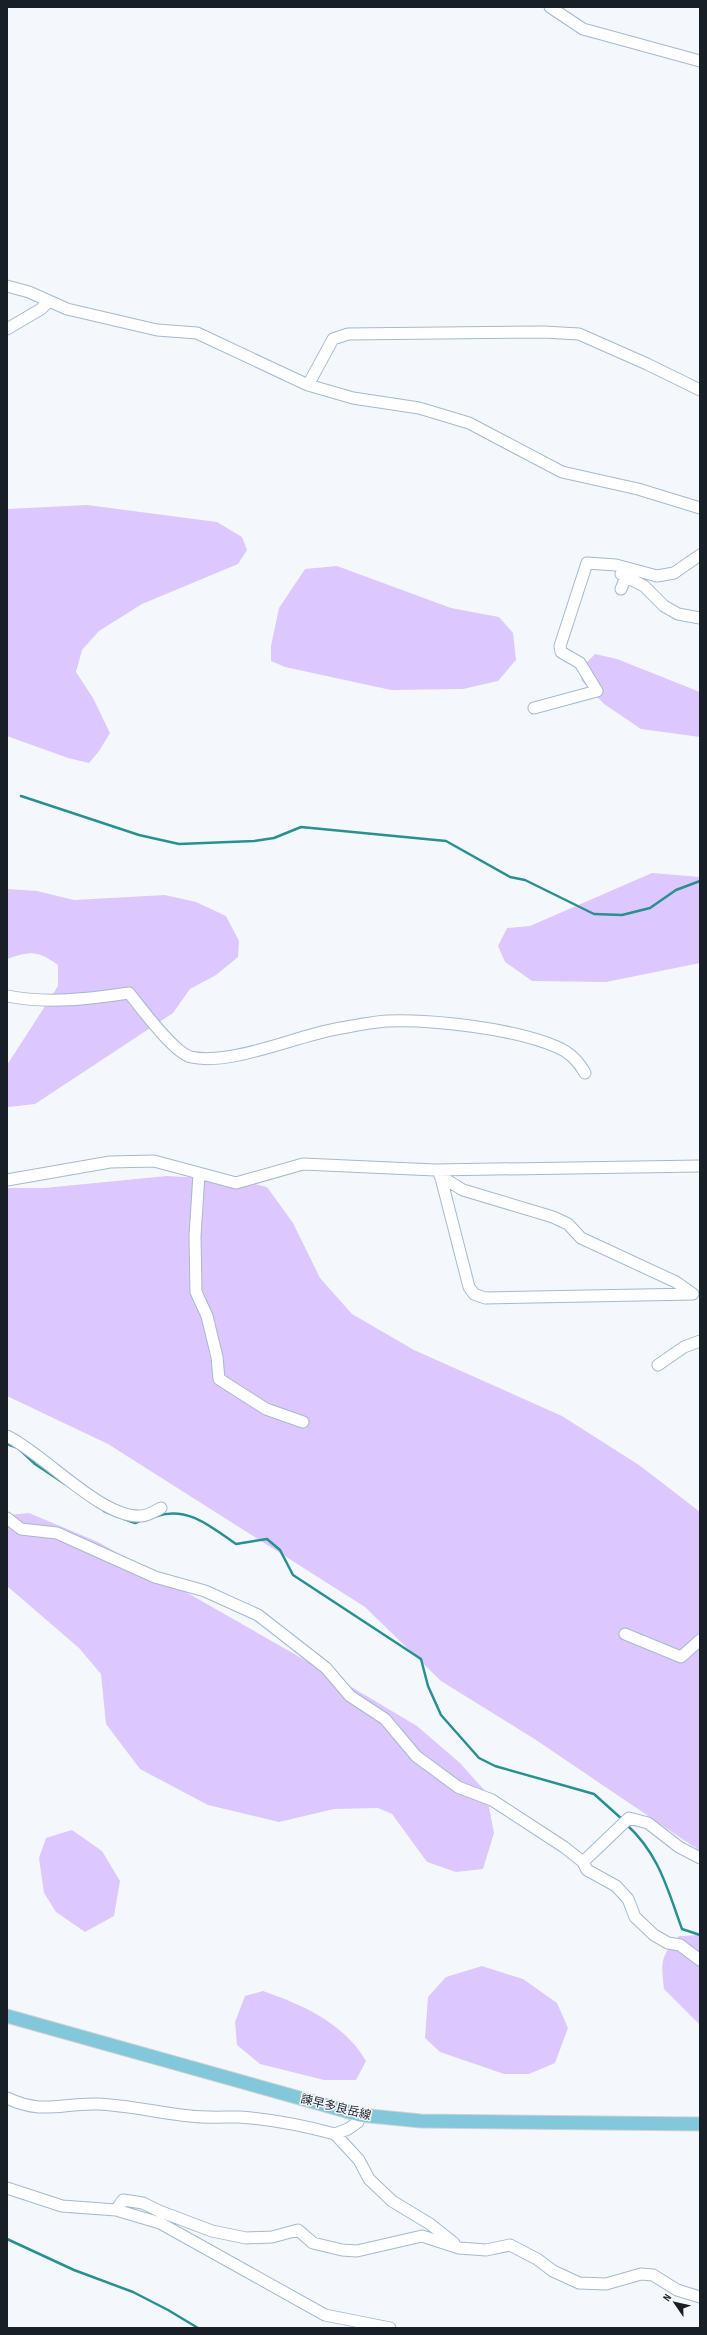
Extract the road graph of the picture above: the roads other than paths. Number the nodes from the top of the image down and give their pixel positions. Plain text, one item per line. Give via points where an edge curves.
1 (550, 7) edge
2 (700, 61) edge
3 (7, 286) edge
4 (48, 302) junction
5 (7, 329) edge
6 (308, 385) junction
7 (700, 390) edge
8 (700, 508) edge
9 (700, 555) edge
10 (604, 564) junction
11 (626, 577) junction
12 (621, 589) dead end
13 (700, 618) edge
14 (534, 708) dead end
15 (7, 996) edge
16 (585, 1073) dead end
17 (700, 1166) edge
18 (440, 1173) junction
19 (199, 1174) junction
20 (7, 1180) edge
21 (697, 1296) edge
22 (700, 1341) edge
23 (658, 1365) dead end
24 (303, 1422) dead end
25 (7, 1436) edge
26 (161, 1508) dead end
27 (7, 1518) edge
28 (625, 1634) dead end
29 (700, 1640) edge
30 (700, 1858) edge
31 (583, 1862) junction
32 (700, 1960) edge
33 (7, 2016) edge
34 (7, 2098) edge
35 (360, 2115) junction
36 (700, 2124) edge
37 (335, 2134) junction
38 (7, 2188) edge
39 (116, 2210) junction
40 (459, 2248) junction
41 (700, 2297) edge
42 (390, 2328) edge

1 - 2 street via 583,29
3 - 4 street via 29,292
4 - 5 street
4 - 6 street via 66,309 158,330 197,332
6 - 7 street via 333,339 348,334 544,332 579,334
6 - 8 street via 353,398 419,408 469,423 562,472 638,489
9 - 10 street via 674,573 657,576
10 - 11 street
10 - 14 street via 587,563 560,646 561,652 580,663 597,691
11 - 12 street
11 - 13 street via 644,586 664,606 678,614
15 - 16 street via 54,1000 89,999 129,993 178,1052 191,1057 208,1059 234,1055 335,1029 386,1021 422,1021 532,1038 558,1047 579,1062
17 - 18 street
18 - 19 street via 303,1164 236,1183
18 - 21 street via 470,1193 553,1217 568,1224 581,1238 676,1282
18 - 21 street via 469,1287 474,1294 485,1298
19 - 20 street via 154,1161 110,1162
19 - 24 street via 194,1236 196,1292 207,1316 217,1357 219,1379 266,1409
22 - 23 street via 684,1347
25 - 26 street via 21,1443 42,1461 112,1509 133,1516 143,1516
27 - 31 street via 21,1529 57,1533 155,1577 205,1591 258,1615 326,1668 350,1696 385,1720 416,1756 458,1788 492,1800
28 - 29 street via 681,1658
30 - 31 street via 679,1847 648,1823 629,1818
31 - 32 street via 587,1870 616,1886 628,1899 635,1917 654,1935 668,1943 680,1945
33 - 35 main road, 諫早多良岳線
34 - 37 street via 46,2109 95,2104 192,2116 241,2118 313,2128
35 - 36 main road, 諫早多良岳線 via 421,2121
35 - 37 street via 358,2122
37 - 40 street via 359,2160 369,2179 392,2201 430,2224
38 - 39 street via 62,2206
39 - 40 street via 123,2200 143,2203 212,2231 246,2238 298,2230 313,2243 342,2250 357,2251 422,2236
39 - 42 street via 160,2223 325,2315
40 - 41 street via 486,2250 510,2245 578,2283 606,2284 641,2274 653,2275 677,2290

